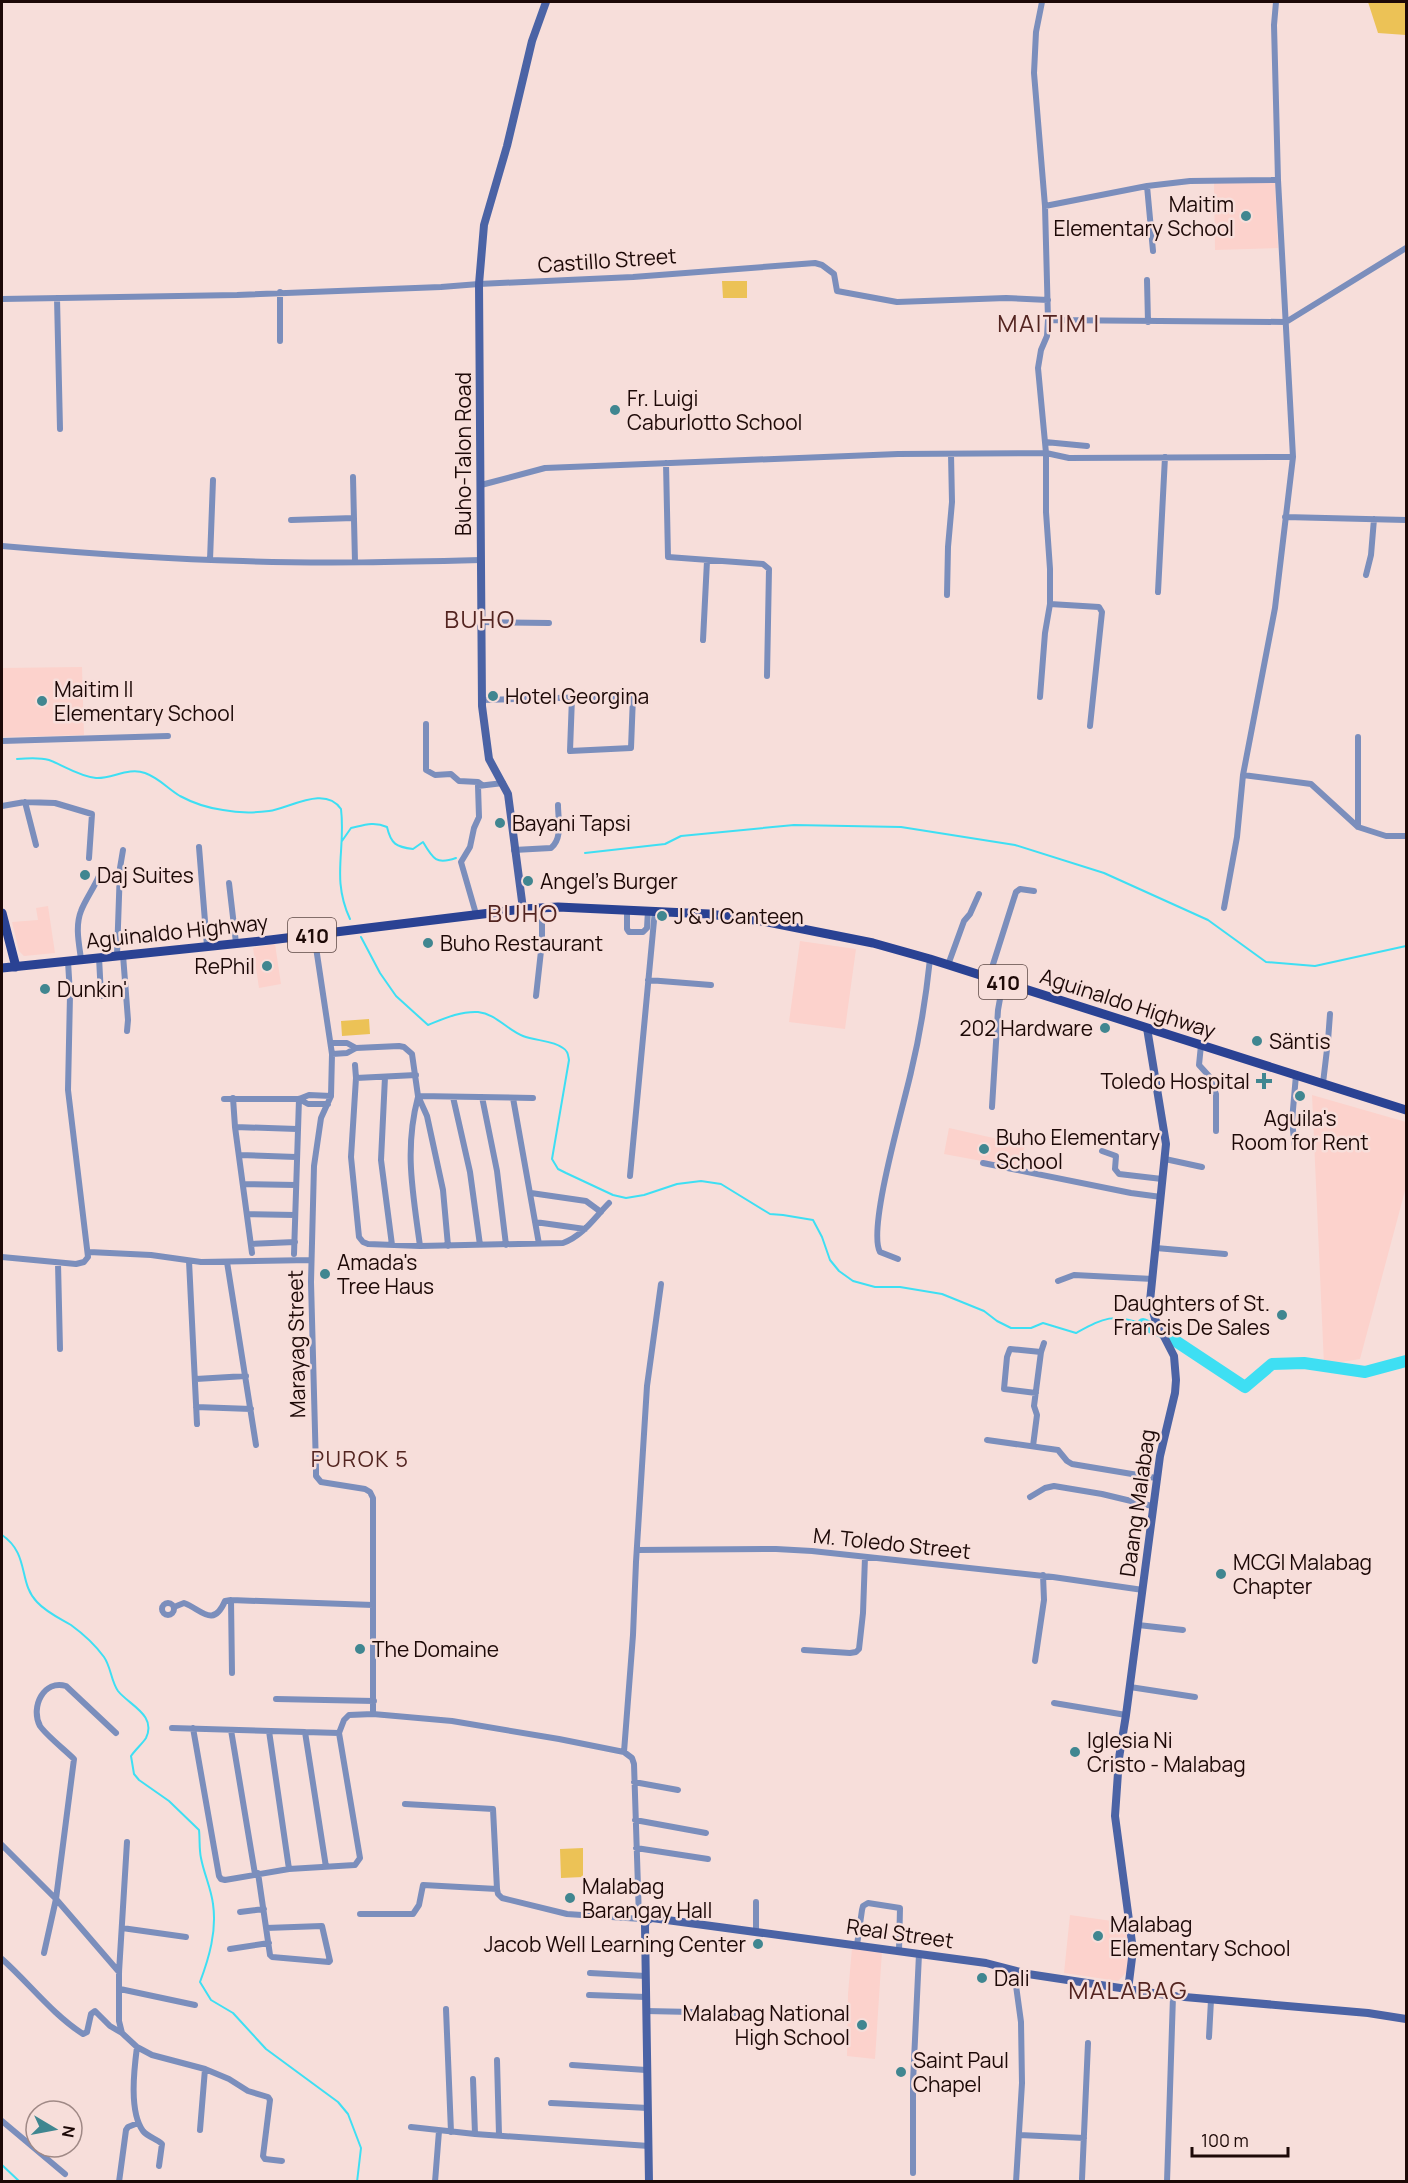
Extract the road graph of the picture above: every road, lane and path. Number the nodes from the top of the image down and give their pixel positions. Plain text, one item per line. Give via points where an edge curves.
1 (546, 2) edge
2 (1042, 2) edge
3 (1276, 2) edge
4 (1278, 180) junction
5 (1147, 186) junction
6 (1045, 206) junction
7 (1407, 249) edge
8 (1153, 251) dead end
9 (1147, 280) dead end
10 (479, 284) junction
11 (280, 292) junction
12 (57, 298) junction
13 (2, 299) edge
14 (1048, 300) junction
15 (1048, 320) junction
16 (1148, 322) junction
17 (1286, 322) junction
18 (280, 341) dead end
19 (60, 429) dead end
20 (1045, 442) junction
21 (1087, 446) dead end
22 (1046, 453) junction
23 (951, 454) junction
24 (1165, 457) junction
25 (1293, 457) junction
26 (666, 463) junction
27 (353, 477) dead end
28 (213, 480) dead end
29 (482, 485) junction
30 (1286, 517) junction
31 (354, 518) junction
32 (1374, 519) junction
33 (291, 520) dead end
34 (1407, 520) edge
35 (2, 546) edge
36 (210, 560) junction
37 (481, 560) junction
38 (706, 561) junction
39 (355, 562) junction
40 (1366, 575) dead end
41 (1158, 591) dead end
42 (947, 595) dead end
43 (1050, 604) junction
44 (481, 622) junction
45 (549, 623) dead end
46 (702, 640) dead end
47 (767, 676) dead end
48 (572, 697) junction
49 (1040, 697) dead end
50 (482, 700) junction
51 (426, 724) dead end
52 (1090, 726) dead end
53 (168, 736) dead end
54 (1358, 737) dead end
55 (2, 741) edge
56 (1243, 775) junction
57 (503, 783) junction
58 (482, 785) junction
59 (25, 802) junction
60 (558, 805) dead end
61 (2, 806) edge
62 (1358, 827) junction
63 (1407, 836) edge
64 (36, 845) dead end
65 (199, 847) dead end
66 (123, 850) dead end
67 (514, 850) junction
68 (89, 858) dead end
69 (99, 876) dead end
70 (229, 883) dead end
71 (1034, 891) dead end
72 (979, 894) dead end
73 (1224, 908) dead end
74 (523, 909) junction
75 (588, 909) junction
76 (627, 910) junction
77 (651, 910) junction
78 (2, 913) edge
79 (476, 914) junction
80 (542, 914) junction
81 (427, 922) junction
82 (5, 925) junction
83 (314, 934) junction
84 (236, 944) junction
85 (2, 945) edge
86 (207, 946) junction
87 (120, 955) junction
88 (99, 957) junction
89 (81, 959) junction
90 (930, 959) junction
91 (68, 961) junction
92 (948, 965) junction
93 (16, 967) junction
94 (2, 968) edge
95 (989, 977) junction
96 (648, 980) junction
97 (1003, 982) junction
98 (711, 985) dead end
99 (101, 996) dead end
100 (536, 996) dead end
101 (1330, 1014) dead end
102 (1147, 1028) junction
103 (127, 1031) dead end
104 (331, 1043) junction
105 (1201, 1045) junction
106 (356, 1048) junction
107 (332, 1053) junction
108 (355, 1065) dead end
109 (416, 1075) junction
110 (1296, 1075) junction
111 (384, 1077) junction
112 (356, 1078) junction
113 (1323, 1083) junction
114 (331, 1096) junction
115 (418, 1096) junction
116 (453, 1097) junction
117 (482, 1097) junction
118 (233, 1098) junction
119 (513, 1098) junction
120 (533, 1098) dead end
121 (224, 1099) dead end
122 (299, 1099) junction
123 (328, 1104) junction
124 (992, 1107) dead end
125 (1407, 1110) edge
126 (235, 1127) junction
127 (297, 1129) junction
128 (1216, 1131) dead end
129 (1295, 1148) dead end
130 (1102, 1151) dead end
131 (239, 1155) junction
132 (296, 1157) junction
133 (1166, 1159) junction
134 (983, 1163) dead end
135 (1202, 1167) dead end
136 (630, 1176) dead end
137 (1162, 1179) junction
138 (243, 1184) junction
139 (296, 1185) junction
140 (531, 1193) junction
141 (1161, 1197) junction
142 (609, 1203) dead end
143 (601, 1212) junction
144 (247, 1214) junction
145 (295, 1215) junction
146 (535, 1222) junction
147 (585, 1229) junction
148 (295, 1242) junction
149 (251, 1244) junction
150 (539, 1244) junction
151 (392, 1245) junction
152 (480, 1245) junction
153 (506, 1245) junction
154 (420, 1246) junction
155 (447, 1246) junction
156 (1156, 1248) junction
157 (88, 1252) junction
158 (252, 1253) dead end
159 (294, 1254) dead end
160 (1225, 1254) dead end
161 (2, 1257) edge
162 (898, 1259) dead end
163 (311, 1260) junction
164 (189, 1262) junction
165 (58, 1263) junction
166 (227, 1263) junction
167 (1152, 1279) junction
168 (1058, 1281) dead end
169 (661, 1284) dead end
170 (1044, 1343) dead end
171 (60, 1349) dead end
172 (1041, 1352) junction
173 (246, 1376) junction
174 (196, 1379) junction
175 (1036, 1393) junction
176 (196, 1407) junction
177 (251, 1409) junction
178 (197, 1424) dead end
179 (987, 1440) dead end
180 (256, 1445) dead end
181 (1033, 1446) junction
182 (1156, 1478) junction
183 (1030, 1497) dead end
184 (1152, 1506) junction
185 (637, 1550) junction
186 (865, 1557) junction
187 (1043, 1575) junction
188 (1143, 1590) junction
189 (231, 1600) junction
190 (373, 1605) junction
191 (174, 1607) dead end
192 (1138, 1625) junction
193 (1183, 1630) dead end
194 (804, 1650) dead end
195 (1035, 1660) dead end
196 (232, 1673) dead end
197 (1130, 1687) junction
198 (1195, 1697) dead end
199 (276, 1699) dead end
200 (374, 1701) junction
201 (1054, 1703) dead end
202 (373, 1714) junction
203 (1126, 1715) junction
204 (172, 1728) dead end
205 (193, 1728) junction
206 (231, 1730) junction
207 (269, 1731) junction
208 (305, 1732) junction
209 (339, 1732) junction
210 (116, 1733) dead end
211 (624, 1752) junction
212 (634, 1782) junction
213 (678, 1790) dead end
214 (405, 1804) dead end
215 (635, 1820) junction
216 (706, 1833) dead end
217 (127, 1842) dead end
218 (2, 1848) edge
219 (636, 1848) junction
220 (708, 1859) dead end
221 (326, 1867) junction
222 (289, 1869) junction
223 (257, 1873) junction
224 (497, 1889) junction
225 (56, 1899) junction
226 (756, 1902) dead end
227 (264, 1909) junction
228 (240, 1912) dead end
229 (360, 1914) dead end
230 (642, 1920) junction
231 (122, 1928) junction
232 (266, 1928) junction
233 (756, 1932) junction
234 (186, 1937) dead end
235 (268, 1942) junction
236 (858, 1945) junction
237 (230, 1949) dead end
238 (899, 1951) junction
239 (44, 1953) dead end
240 (919, 1954) junction
241 (2, 1959) edge
242 (119, 1971) junction
243 (1014, 1971) junction
244 (590, 1973) dead end
245 (646, 1976) junction
246 (120, 1989) junction
247 (1128, 1990) junction
248 (589, 1995) dead end
249 (1173, 1996) junction
250 (646, 1997) junction
251 (1211, 2000) junction
252 (195, 2005) dead end
253 (446, 2009) dead end
254 (646, 2011) junction
255 (739, 2013) dead end
256 (1407, 2019) edge
257 (122, 2033) junction
258 (1209, 2037) dead end
259 (1088, 2043) dead end
260 (137, 2047) junction
261 (497, 2060) dead end
262 (572, 2065) dead end
263 (205, 2069) junction
264 (646, 2070) junction
265 (473, 2079) dead end
266 (551, 2103) dead end
267 (648, 2108) junction
268 (2, 2121) edge
269 (138, 2123) junction
270 (411, 2127) dead end
271 (200, 2130) dead end
272 (439, 2131) junction
273 (451, 2132) junction
274 (475, 2134) junction
275 (499, 2135) junction
276 (1019, 2135) junction
277 (1084, 2138) junction
278 (649, 2146) junction
279 (282, 2161) dead end
280 (159, 2166) dead end
281 (913, 2173) dead end
282 (65, 2174) dead end
283 (1082, 2179) dead end
284 (119, 2181) edge
285 (435, 2181) edge
286 (649, 2181) edge
287 (1017, 2181) edge
288 (1167, 2181) edge

1 - 10 street, Buho-Talon Road via 532,41 484,225
2 - 6 street via 1034,73
3 - 4 street
4 - 5 street via 1190,181
4 - 17 street
5 - 6 street
5 - 8 street
6 - 14 street
7 - 17 street
9 - 16 street
10 - 11 street, Castillo Street
10 - 14 street, Castillo Street via 814,263 834,274 837,291 897,302
10 - 29 street, Buho-Talon Road
11 - 12 street, Castillo Street
11 - 18 street
12 - 13 street, Castillo Street
12 - 19 street
14 - 15 street
15 - 16 street
15 - 20 street via 1038,368
16 - 17 street
17 - 25 street
20 - 21 street
20 - 22 street
22 - 23 street
22 - 24 street via 1069,458
22 - 43 street
23 - 26 street
23 - 42 street
24 - 25 street
24 - 41 street
25 - 30 street
26 - 29 street via 545,468
26 - 38 street via 668,557
27 - 31 street
28 - 36 street
29 - 37 street, Buho-Talon Road
30 - 32 street
30 - 56 street via 1275,608
31 - 33 street
31 - 39 street
32 - 34 street
32 - 40 street
35 - 36 street
36 - 39 street
37 - 39 street
37 - 44 street, Buho-Talon Road
38 - 46 street
38 - 47 street via 763,564 769,569
43 - 49 street
43 - 52 street via 1099,607 1102,612
44 - 45 street
44 - 50 street, Buho-Talon Road
48 - 48 street via 633,696 631,748 570,751
48 - 50 street
50 - 57 street, Buho-Talon Road via 489,759
51 - 58 street via 426,770
53 - 55 street
54 - 62 street
56 - 62 street via 1311,784
56 - 73 street
57 - 58 street
57 - 67 street, Buho-Talon Road via 511,811
58 - 79 street via 478,786 479,817 470,848 461,862
59 - 61 street
59 - 64 street
59 - 68 street via 55,803 92,814
60 - 67 street via 555,845
62 - 63 street via 1386,836
65 - 86 street
66 - 87 street
67 - 74 street, Buho-Talon Road
69 - 89 street via 81,910
70 - 84 street
71 - 95 street via 1016,892
72 - 92 street
74 - 75 main road, Aguinaldo Highway / 410
74 - 79 main road, Aguinaldo Highway / 410
75 - 76 main road, Aguinaldo Highway / 410
75 - 80 main road, Aguinaldo Highway / 410
76 - 77 main road, Aguinaldo Highway / 410
76 - 77 street via 627,929 639,932 647,928
77 - 90 main road, Aguinaldo Highway / 410 via 762,921 873,943
77 - 96 street
78 - 82 main road
79 - 81 main road, Aguinaldo Highway / 410
80 - 81 main road, Aguinaldo Highway / 410
80 - 100 street
81 - 83 main road, Aguinaldo Highway / 410
82 - 85 main road
82 - 93 main road
83 - 84 main road, Aguinaldo Highway / 410
83 - 104 street, Marayag Street
84 - 86 main road, Aguinaldo Highway / 410
86 - 87 main road, Aguinaldo Highway / 410
87 - 88 main road, Aguinaldo Highway / 410
87 - 103 street
88 - 89 main road, Aguinaldo Highway / 410
88 - 99 street
89 - 91 main road, Aguinaldo Highway / 410
90 - 92 main road, Aguinaldo Highway / 410
90 - 162 street via 912,1072 886,1173 877,1238 880,1252
91 - 93 main road, Aguinaldo Highway / 410
91 - 157 street via 68,1090
92 - 95 main road, Aguinaldo Highway / 410
93 - 94 main road, Aguinaldo Highway / 410
95 - 97 main road, Aguinaldo Highway / 410
96 - 98 street
96 - 136 street
97 - 102 main road, Aguinaldo Highway / 410
97 - 124 street
101 - 113 street
102 - 105 main road, Aguinaldo Highway / 410
102 - 133 street, Daang Malabag
104 - 106 street via 347,1043
104 - 107 street, Marayag Street
105 - 110 main road, Aguinaldo Highway / 410
105 - 128 street via 1199,1065 1209,1076 1217,1100
106 - 107 street via 347,1053
106 - 109 street via 404,1047 412,1054
107 - 114 street, Marayag Street
108 - 112 street
109 - 111 street
109 - 115 street
110 - 113 main road, Aguinaldo Highway / 410
110 - 129 street via 1292,1114
111 - 112 street
111 - 151 street via 381,1160
112 - 151 street via 351,1157 359,1237 368,1244
113 - 125 main road, Aguinaldo Highway / 410
114 - 122 street via 309,1095
114 - 123 street, Marayag Street
115 - 116 street
115 - 154 street via 409,1161
115 - 155 street via 427,1116 443,1190
116 - 117 street
116 - 152 street via 470,1172
117 - 119 street
117 - 153 street
118 - 121 street
118 - 122 street
118 - 126 street
119 - 120 street
119 - 140 street
122 - 123 street via 308,1104
122 - 127 street
123 - 163 street, Marayag Street via 315,1150
126 - 127 street
126 - 131 street
127 - 132 street
130 - 137 street via 1116,1156 1115,1169 1119,1174
131 - 132 street
131 - 138 street
132 - 139 street
133 - 135 street
133 - 137 street, Daang Malabag
134 - 141 street
137 - 141 street, Daang Malabag
138 - 139 street
138 - 144 street
139 - 145 street
140 - 143 street via 586,1201
140 - 146 street
141 - 156 street, Daang Malabag
142 - 143 street
143 - 147 street
144 - 145 street
144 - 149 street
145 - 148 street
146 - 147 street
146 - 150 street
147 - 150 street via 563,1243
148 - 149 street
148 - 159 street
149 - 158 street
150 - 153 street
151 - 154 street
152 - 153 street
152 - 155 street
154 - 155 street
156 - 160 street
156 - 167 street, Daang Malabag
157 - 164 street via 151,1255
157 - 165 street via 84,1262
161 - 165 street
163 - 166 street
163 - 190 street, Marayag Street via 316,1476 328,1484 365,1489 373,1498
164 - 166 street
164 - 174 street
165 - 171 street
166 - 173 street
167 - 168 street via 1074,1275
167 - 182 street, Daang Malabag via 1152,1310 1174,1356 1175,1386
169 - 185 street via 647,1386
170 - 172 street
172 - 175 street
172 - 175 street via 1010,1349 1007,1357 1004,1389
173 - 174 street
173 - 177 street
174 - 176 street
175 - 181 street
176 - 177 street
176 - 178 street
177 - 180 street
179 - 181 street
181 - 182 street via 1058,1450 1072,1464
182 - 184 street, Daang Malabag
183 - 184 street via 1054,1486
184 - 188 street, Daang Malabag
185 - 186 street, M. Toledo Street via 776,1549
185 - 211 street
186 - 187 street, M. Toledo Street
186 - 194 street via 859,1649 850,1653
187 - 188 street, M. Toledo Street
187 - 195 street via 1044,1600
188 - 192 street, Daang Malabag
189 - 190 street
189 - 191 street via 212,1615 201,1614 184,1603
189 - 196 street
190 - 200 street, Marayag Street
192 - 193 street
192 - 197 street, Daang Malabag
197 - 198 street
197 - 203 street, Daang Malabag
199 - 200 street
200 - 202 street, Marayag Street
201 - 203 street
202 - 209 street via 349,1715
202 - 211 street via 472,1725
203 - 247 street, Daang Malabag via 1115,1816 1133,1950
204 - 205 street
205 - 206 street
205 - 223 street via 219,1876 225,1880
206 - 207 street
206 - 223 street
207 - 208 street
207 - 222 street
208 - 209 street
208 - 221 street
209 - 221 street via 360,1858 356,1865
210 - 225 street via 66,1686 53,1685 44,1690 39,1700 40,1726 74,1759
211 - 212 street via 632,1758
212 - 213 street
212 - 215 street
214 - 224 street via 493,1809
215 - 216 street
215 - 219 street
217 - 231 street
218 - 225 street
219 - 220 street
219 - 230 street
221 - 222 street
222 - 223 street
223 - 227 street
224 - 229 street via 423,1885 413,1914
224 - 230 street via 502,1898 567,1914
225 - 239 street
225 - 242 street
226 - 233 street
227 - 228 street
227 - 232 street
230 - 233 street, Real Street
230 - 245 street
231 - 234 street
231 - 242 street
232 - 235 street
232 - 235 street via 322,1926 331,1959 329,1962 276,1958 270,1954
233 - 236 street, Real Street
235 - 237 street
236 - 238 street, Real Street
236 - 238 street via 862,1910 868,1902 900,1908
238 - 240 street, Real Street
240 - 243 street, Real Street
240 - 281 street
241 - 257 street via 83,2034 95,2011
242 - 246 street
243 - 247 street, Real Street
243 - 276 street via 1021,2022
244 - 245 street
245 - 250 street
246 - 252 street
246 - 257 street
247 - 249 street, Real Street
248 - 250 street
249 - 251 street, Real Street
249 - 288 street
250 - 254 street
251 - 256 street, Real Street
251 - 258 street
253 - 273 street
254 - 255 street
254 - 264 street
257 - 260 street
259 - 277 street
260 - 263 street via 167,2060
260 - 269 street via 134,2085
261 - 275 street
262 - 264 street
263 - 271 street
263 - 279 street via 268,2097 263,2156
264 - 267 street
265 - 274 street
266 - 267 street
267 - 278 street
268 - 282 street
269 - 280 street via 144,2133 162,2144
269 - 284 street via 126,2130
270 - 272 street
272 - 273 street
272 - 285 street
273 - 274 street
274 - 275 street
275 - 278 street
276 - 277 street
276 - 287 street
277 - 283 street
278 - 286 street

